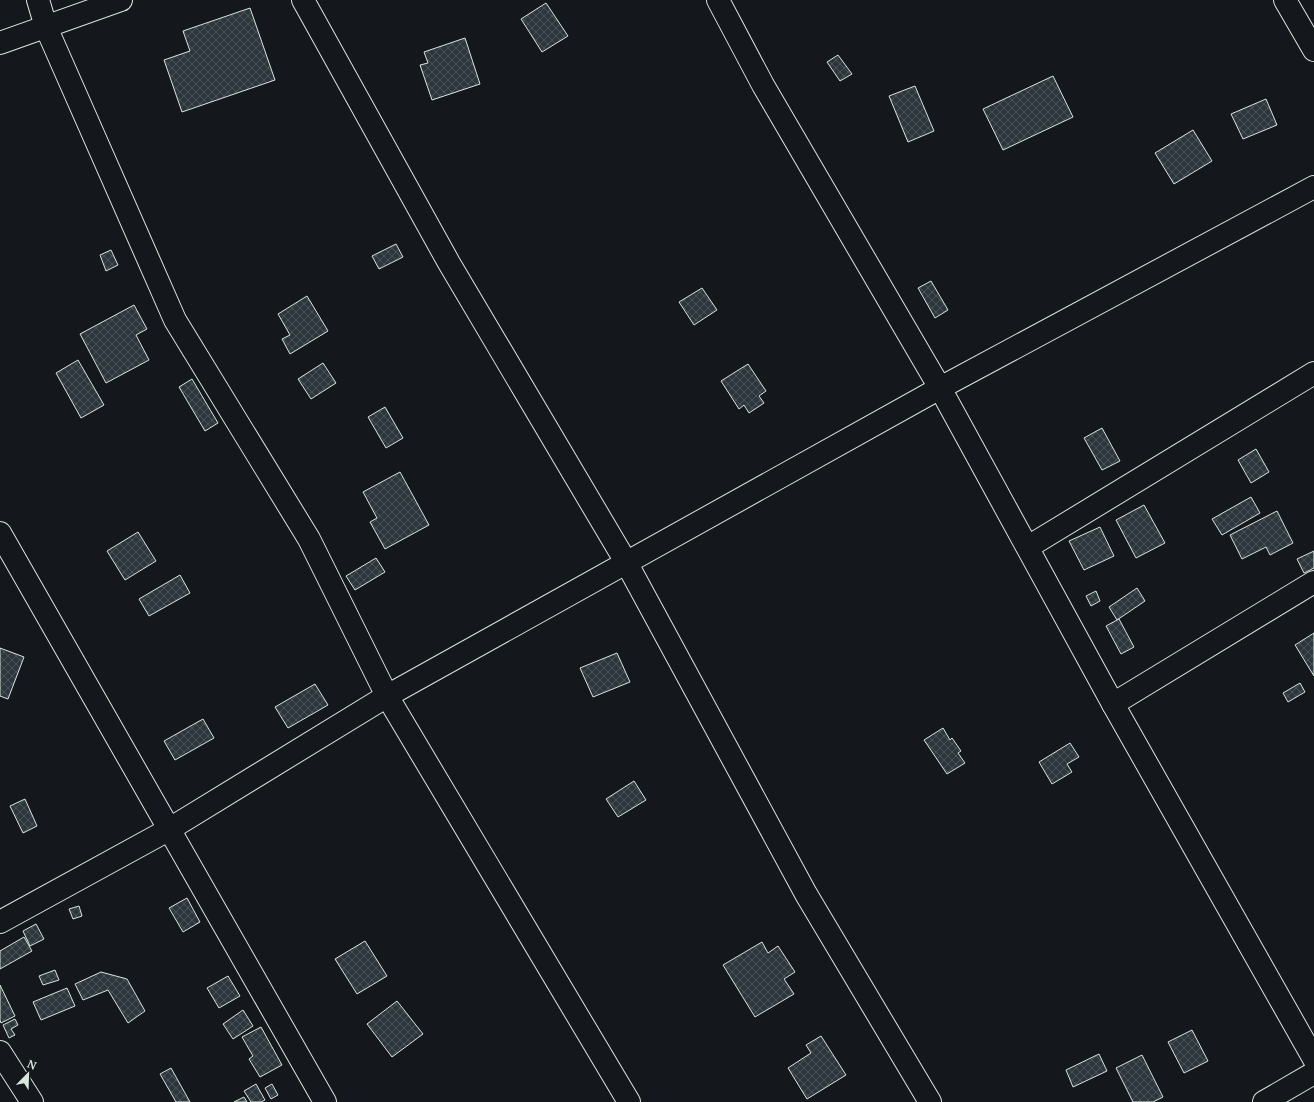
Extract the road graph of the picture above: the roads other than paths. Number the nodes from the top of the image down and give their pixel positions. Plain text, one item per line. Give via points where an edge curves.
1 (38, 0) edge
2 (121, 0) edge
3 (303, 0) edge
4 (718, 0) edge
5 (1285, 0) edge
6 (46, 27) junction
7 (0, 43) edge
8 (1314, 50) edge
9 (1314, 187) edge
10 (1314, 373) edge
11 (940, 388) junction
12 (0, 533) edge
13 (1028, 547) junction
14 (626, 562) junction
15 (1314, 582) edge
16 (387, 696) junction
17 (1113, 704) junction
18 (168, 830) junction
19 (0, 922) edge
20 (0, 1052) edge
21 (1314, 1059) edge
22 (1314, 1073) edge
23 (32, 1102) edge
24 (325, 1102) edge
25 (629, 1102) edge
26 (930, 1102) edge
27 (1264, 1102) edge

1 - 6 street
2 - 6 street
3 - 14 street via 449,263
4 - 11 street via 767,92
5 - 8 street
6 - 7 street
6 - 16 street via 175,320 309,539
9 - 11 street
10 - 13 street
11 - 13 street
11 - 14 street
12 - 18 street
13 - 17 street
14 - 16 street
14 - 26 street via 806,894
15 - 17 street
16 - 18 street
16 - 25 street
17 - 21 street
18 - 19 street
18 - 24 street
20 - 23 street
22 - 27 street

